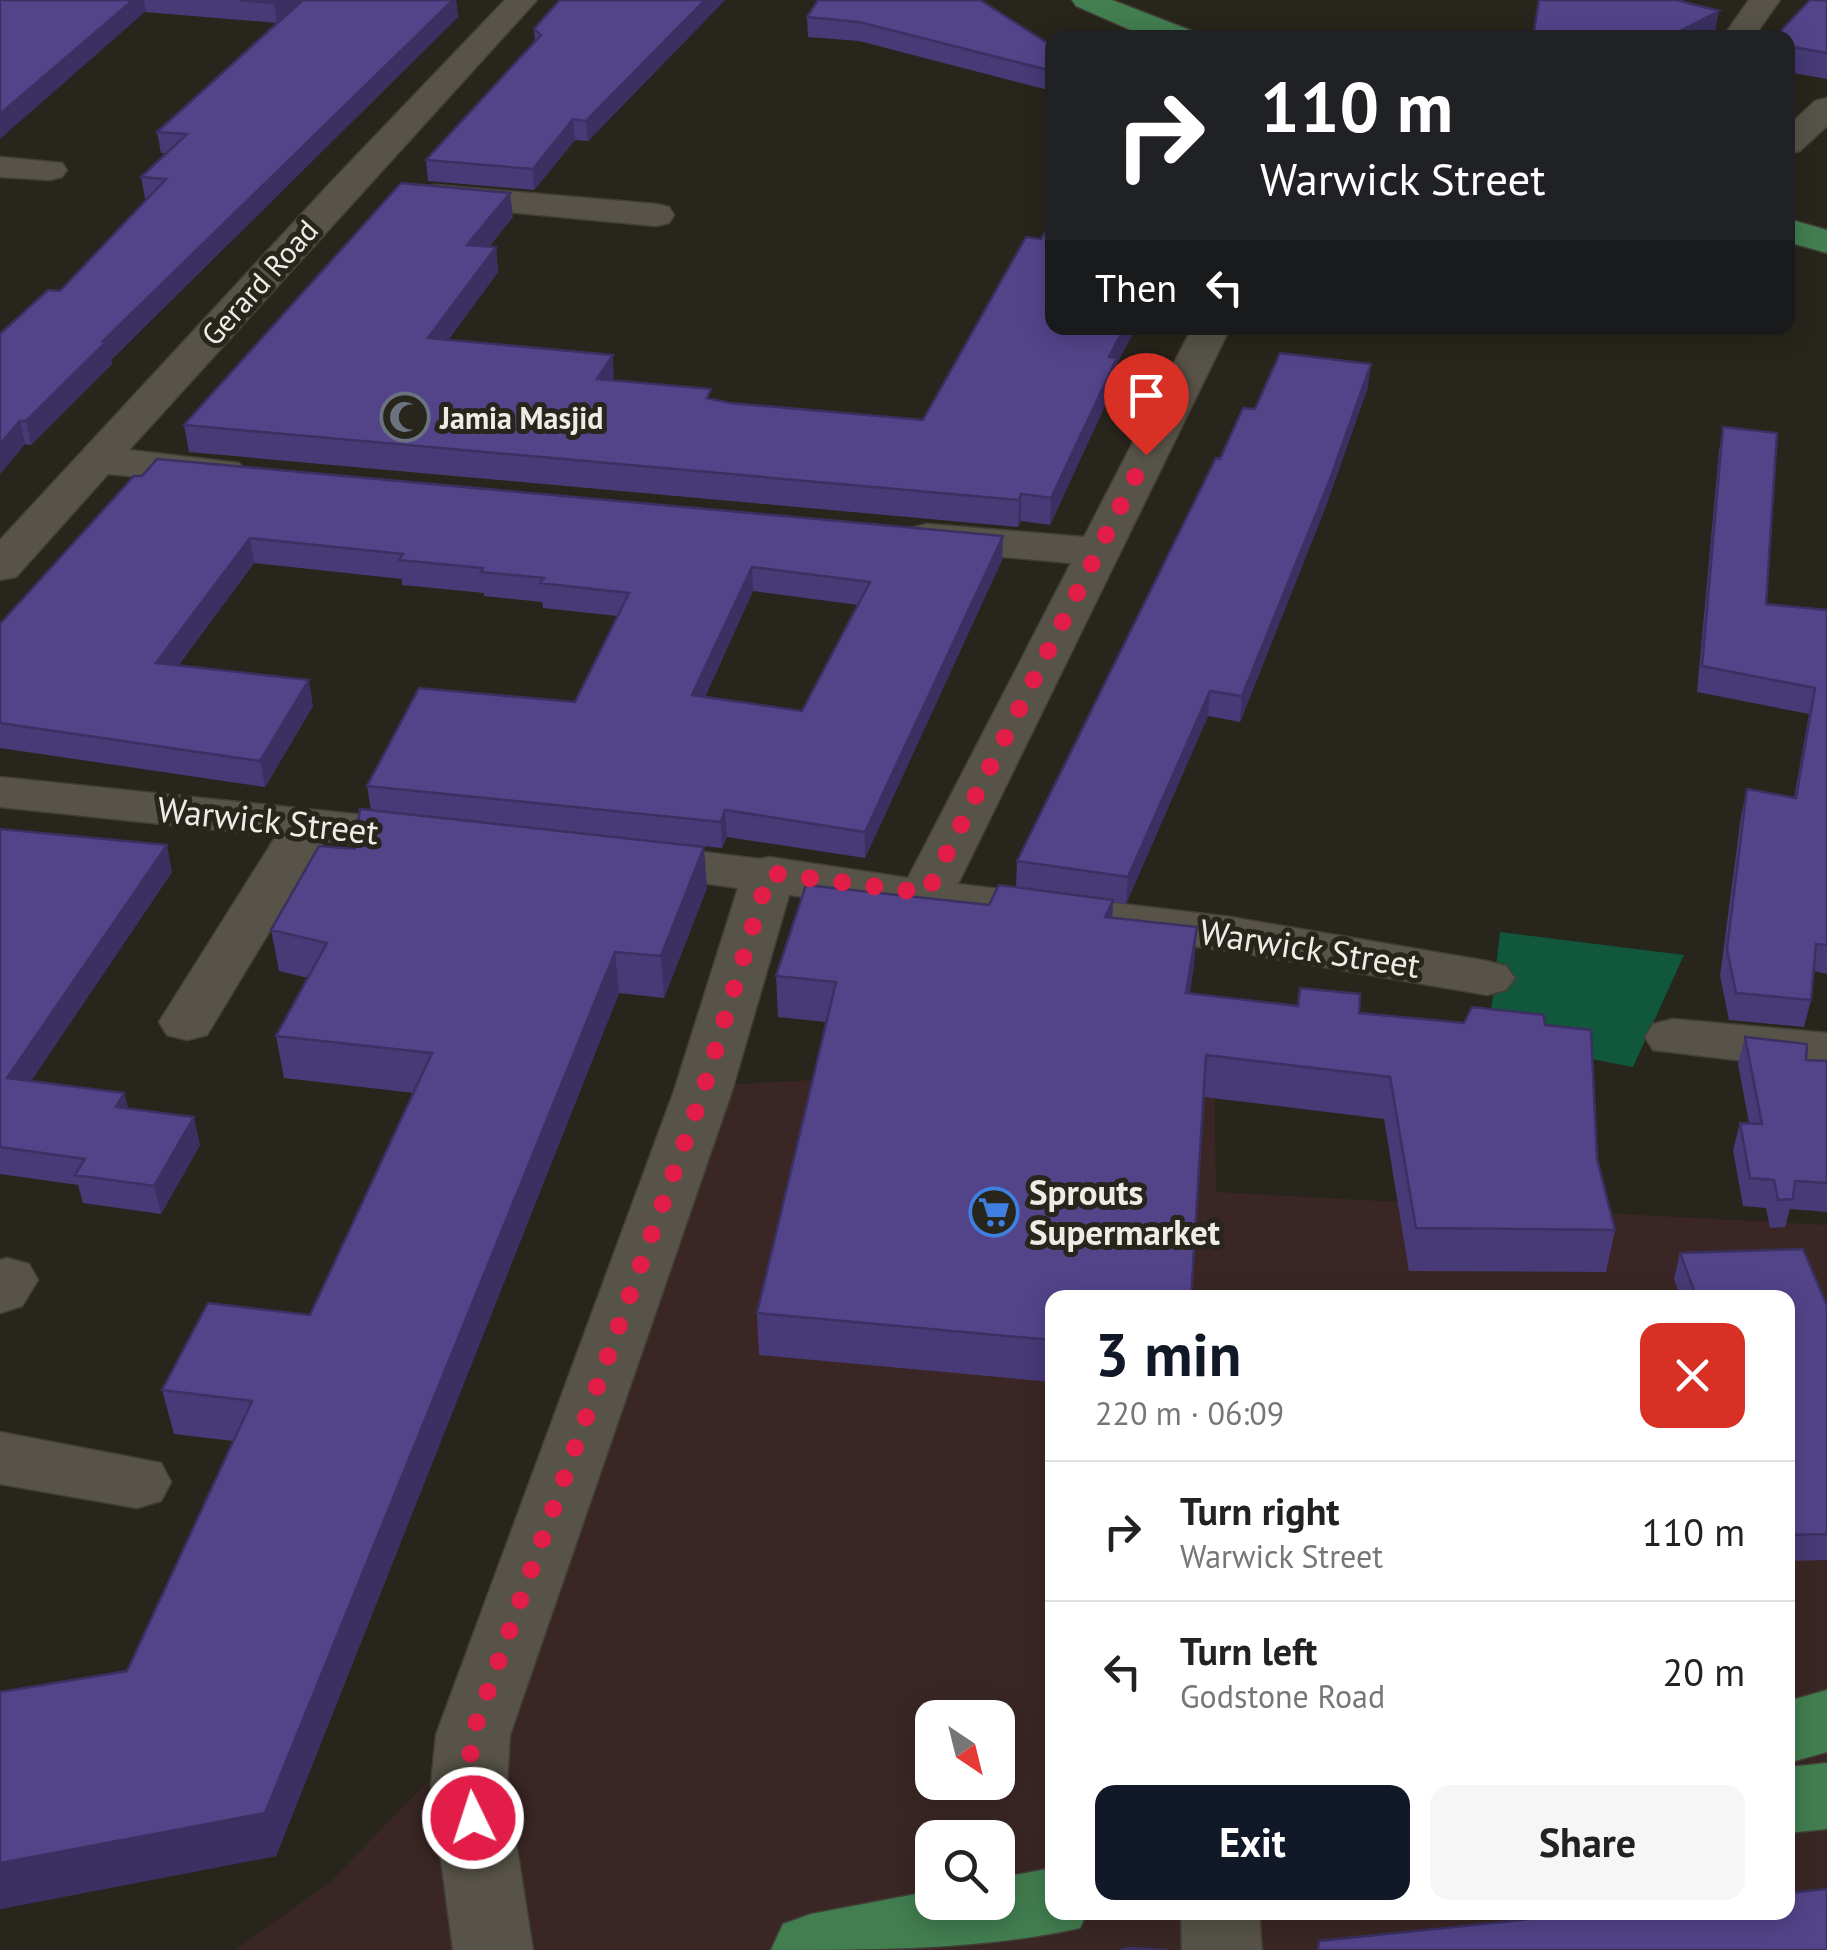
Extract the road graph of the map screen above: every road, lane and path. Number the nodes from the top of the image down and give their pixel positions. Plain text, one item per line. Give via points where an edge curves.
1 (478, 0) edge
2 (1087, 0) edge
3 (1765, 0) edge
4 (520, 2) edge
5 (1158, 30) edge
6 (1742, 30) edge
7 (1827, 108) edge
8 (1795, 138) edge
9 (0, 166) edge
10 (50, 170) dead end
11 (344, 188) junction
12 (656, 215) dead end
13 (1827, 226) edge
14 (1795, 227) edge
15 (1795, 230) edge
16 (1827, 242) edge
17 (1207, 335) edge
18 (97, 460) junction
19 (254, 475) edge
20 (883, 532) edge
21 (1098, 552) junction
22 (0, 567) edge
23 (0, 792) edge
24 (308, 824) junction
25 (481, 843) edge
26 (577, 853) edge
27 (769, 873) junction
28 (927, 893) junction
29 (1487, 978) dead end
30 (187, 1022) dead end
31 (1673, 1037) dead end
32 (1827, 1052) edge
33 (0, 1458) edge
34 (137, 1482) dead end
35 (1827, 1721) edge
36 (1795, 1730) edge
37 (1827, 1796) edge
38 (1795, 1799) edge
39 (1045, 1904) edge
40 (1220, 1920) edge
41 (493, 1950) edge
42 (811, 1950) edge
43 (1222, 1950) edge

1 - 4 street
2 - 5 main road
3 - 6 street
4 - 11 street, Gerard Road
7 - 8 street
9 - 10 street
11 - 12 street
11 - 18 street, Gerard Road
13 - 14 main road
15 - 16 main road
17 - 21 street
18 - 19 street
18 - 22 street, Gerard Road
20 - 21 street
21 - 28 street
23 - 24 street, Warwick Street
24 - 25 street, Warwick Street
24 - 30 street
26 - 27 street, Warwick Street
27 - 28 street, Warwick Street
27 - 41 street via 703,1091 472,1735 468,1785
28 - 29 street, Warwick Street
31 - 32 street
33 - 34 street
35 - 36 main road
37 - 38 main road
39 - 42 main road
40 - 43 street

